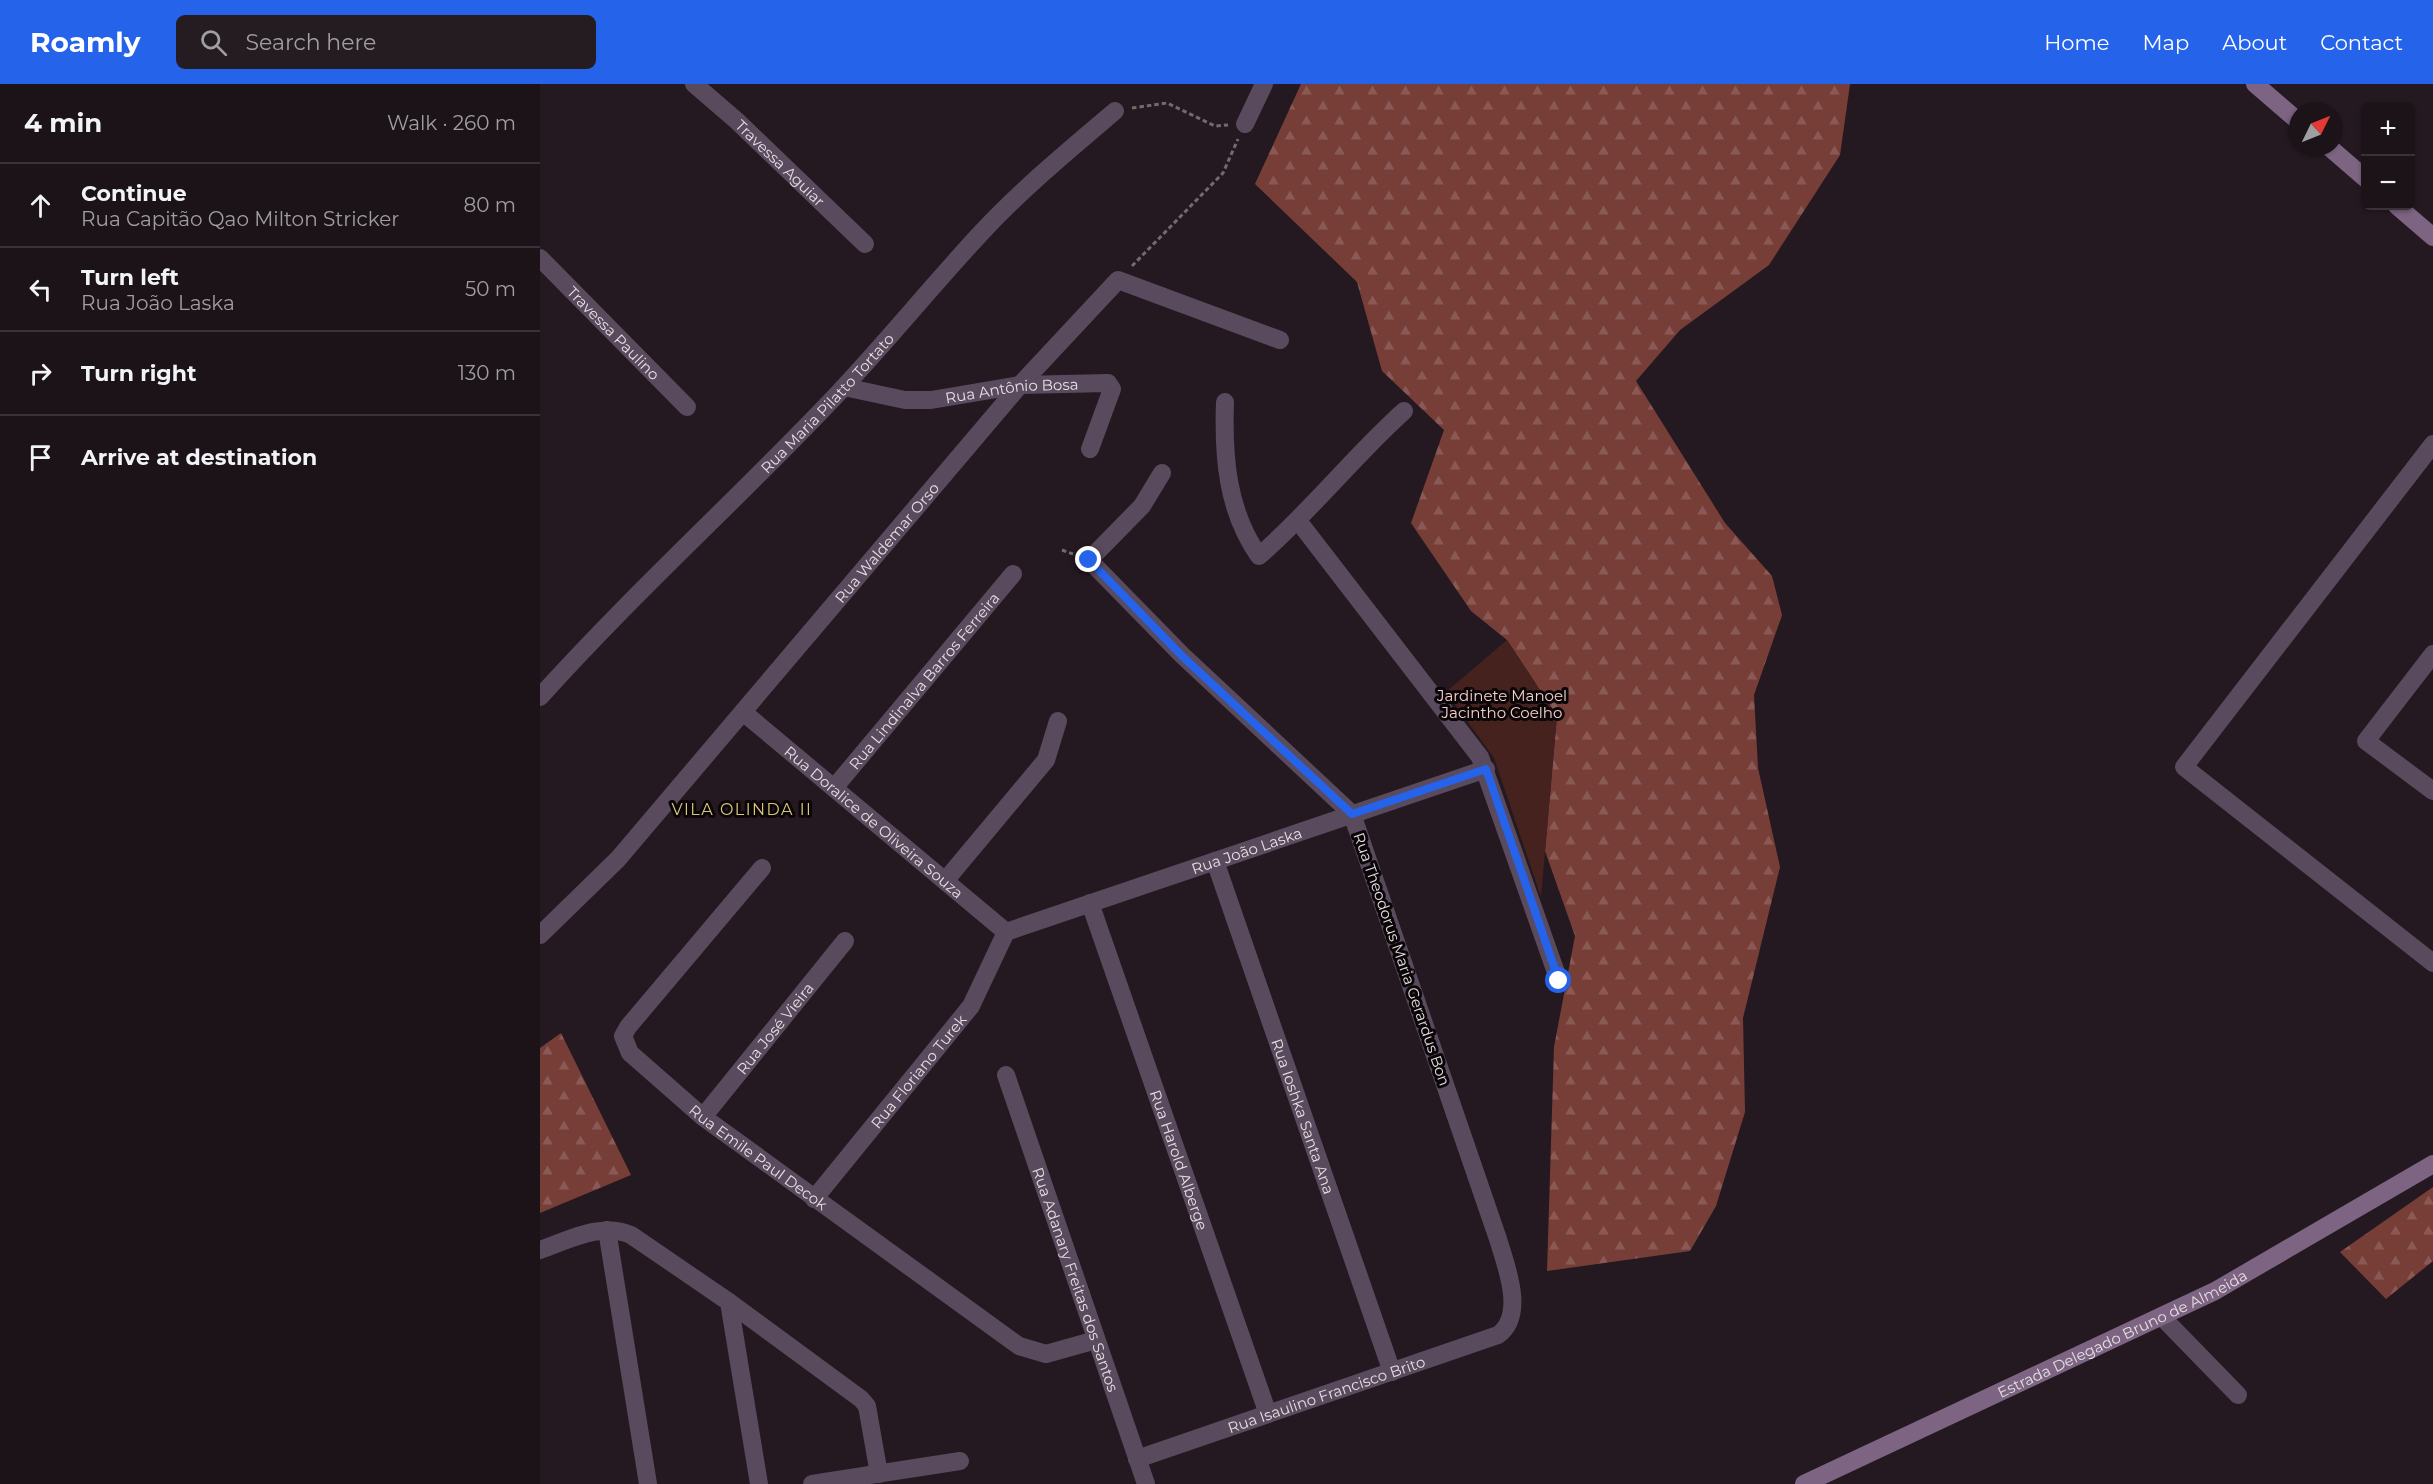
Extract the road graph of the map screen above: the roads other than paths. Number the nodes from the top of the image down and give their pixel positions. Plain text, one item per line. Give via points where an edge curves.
1 (694, 84) edge
2 (1264, 84) edge
3 (2256, 84) edge
4 (1114, 111) road end
5 (2289, 112) edge
6 (1245, 124) road end
7 (2340, 156) edge
8 (2361, 174) edge
9 (2402, 210) edge
10 (2433, 237) edge
11 (864, 244) dead end
12 (540, 258) edge
13 (1280, 340) dead end
14 (1020, 385) junction
15 (844, 387) junction
16 (1225, 402) dead end
17 (687, 407) dead end
18 (1404, 411) dead end
19 (2433, 444) edge
20 (1090, 449) dead end
21 (1162, 473) dead end
22 (1299, 522) junction
23 (1013, 574) dead end
24 (2433, 654) edge
25 (540, 697) edge
26 (743, 712) junction
27 (1058, 721) dead end
28 (1486, 769) junction
29 (834, 788) junction
30 (2433, 791) edge
31 (1352, 814) junction
32 (1215, 861) junction
33 (762, 868) dead end
34 (945, 881) junction
35 (1090, 903) junction
36 (1006, 932) junction
37 (540, 935) edge
38 (845, 941) dead end
39 (2433, 963) edge
40 (1559, 981) dead end
41 (1006, 1075) dead end
42 (703, 1117) junction
43 (2433, 1164) edge
44 (814, 1199) junction
45 (607, 1230) junction
46 (540, 1250) edge
47 (729, 1302) junction
48 (2162, 1317) junction
49 (1510, 1322) joint
50 (1096, 1340) junction
51 (1392, 1372) junction
52 (2238, 1395) dead end
53 (1268, 1414) junction
54 (1137, 1459) junction
55 (960, 1461) dead end
56 (879, 1473) junction
57 (648, 1484) edge
58 (759, 1484) edge
59 (812, 1484) edge
60 (1146, 1484) edge
61 (1804, 1484) edge

1 - 11 street, Travessa Aguiar
2 - 6 street
3 - 5 main road
4 - 15 street, Rua Maria Pilatto Tortato via 981,234
7 - 8 main road
9 - 10 main road
12 - 17 street, Travessa Paulino
13 - 14 street, Rua Waldemar Orso via 1118,280
14 - 15 street, Rua Antônio Bosa via 931,400 905,400
14 - 20 street, Rua Antônio Bosa via 1111,385
14 - 26 street, Rua Waldemar Orso
15 - 25 street, Rua Maria Pilatto Tortato via 718,517 605,625
16 - 22 street via 1230,486 1250,543 1259,556
18 - 22 street via 1368,443
19 - 39 street via 2184,767
21 - 31 street, Rua Theodorus Maria Gerardus Bon via 1142,506 1089,560 1182,656
22 - 28 street via 1475,749
23 - 29 street, Rua Lindinalva Barros Ferreira
24 - 30 street via 2366,741
26 - 29 street, Rua Doralice de Oliveira Souza
26 - 37 street, Rua Waldemar Orso via 606,872
27 - 34 street via 1046,760
28 - 31 street, Rua João Laska
28 - 40 street
29 - 34 street, Rua Doralice de Oliveira Souza
31 - 32 street, Rua João Laska
31 - 49 street, Rua Theodorus Maria Gerardus Bon via 1498,1239 1512,1295
32 - 35 street, Rua João Laska
32 - 51 street, Rua Ioshka Santa Ana
33 - 42 street, Rua Emile Paul Decok via 623,1036 630,1053
34 - 36 street, Rua Doralice de Oliveira Souza
35 - 36 street, Rua João Laska
35 - 53 street, Rua Harold Alberge
36 - 44 street, Rua Floriano Turek via 971,1006
38 - 42 street, Rua José Vieira
41 - 50 street, Rua Adanary Freitas dos Santos
42 - 44 street, Rua Emile Paul Decok
43 - 48 main road, Estrada Delegado Bruno de Almeida via 2224,1286
44 - 50 street, Rua Emile Paul Decok via 1019,1346 1046,1354
45 - 46 street
45 - 47 street via 631,1235
45 - 57 street
47 - 56 street via 861,1398 867,1406
47 - 58 street
48 - 52 street
48 - 61 main road, Estrada Delegado Bruno de Almeida
49 - 51 street, Rua Isaulino Francisco Brito via 1498,1335
50 - 54 street, Rua Adanary Freitas dos Santos
51 - 53 street, Rua Isaulino Francisco Brito
53 - 54 street, Rua Isaulino Francisco Brito
54 - 60 street, Rua Adanary Freitas dos Santos
55 - 56 street
56 - 59 street

